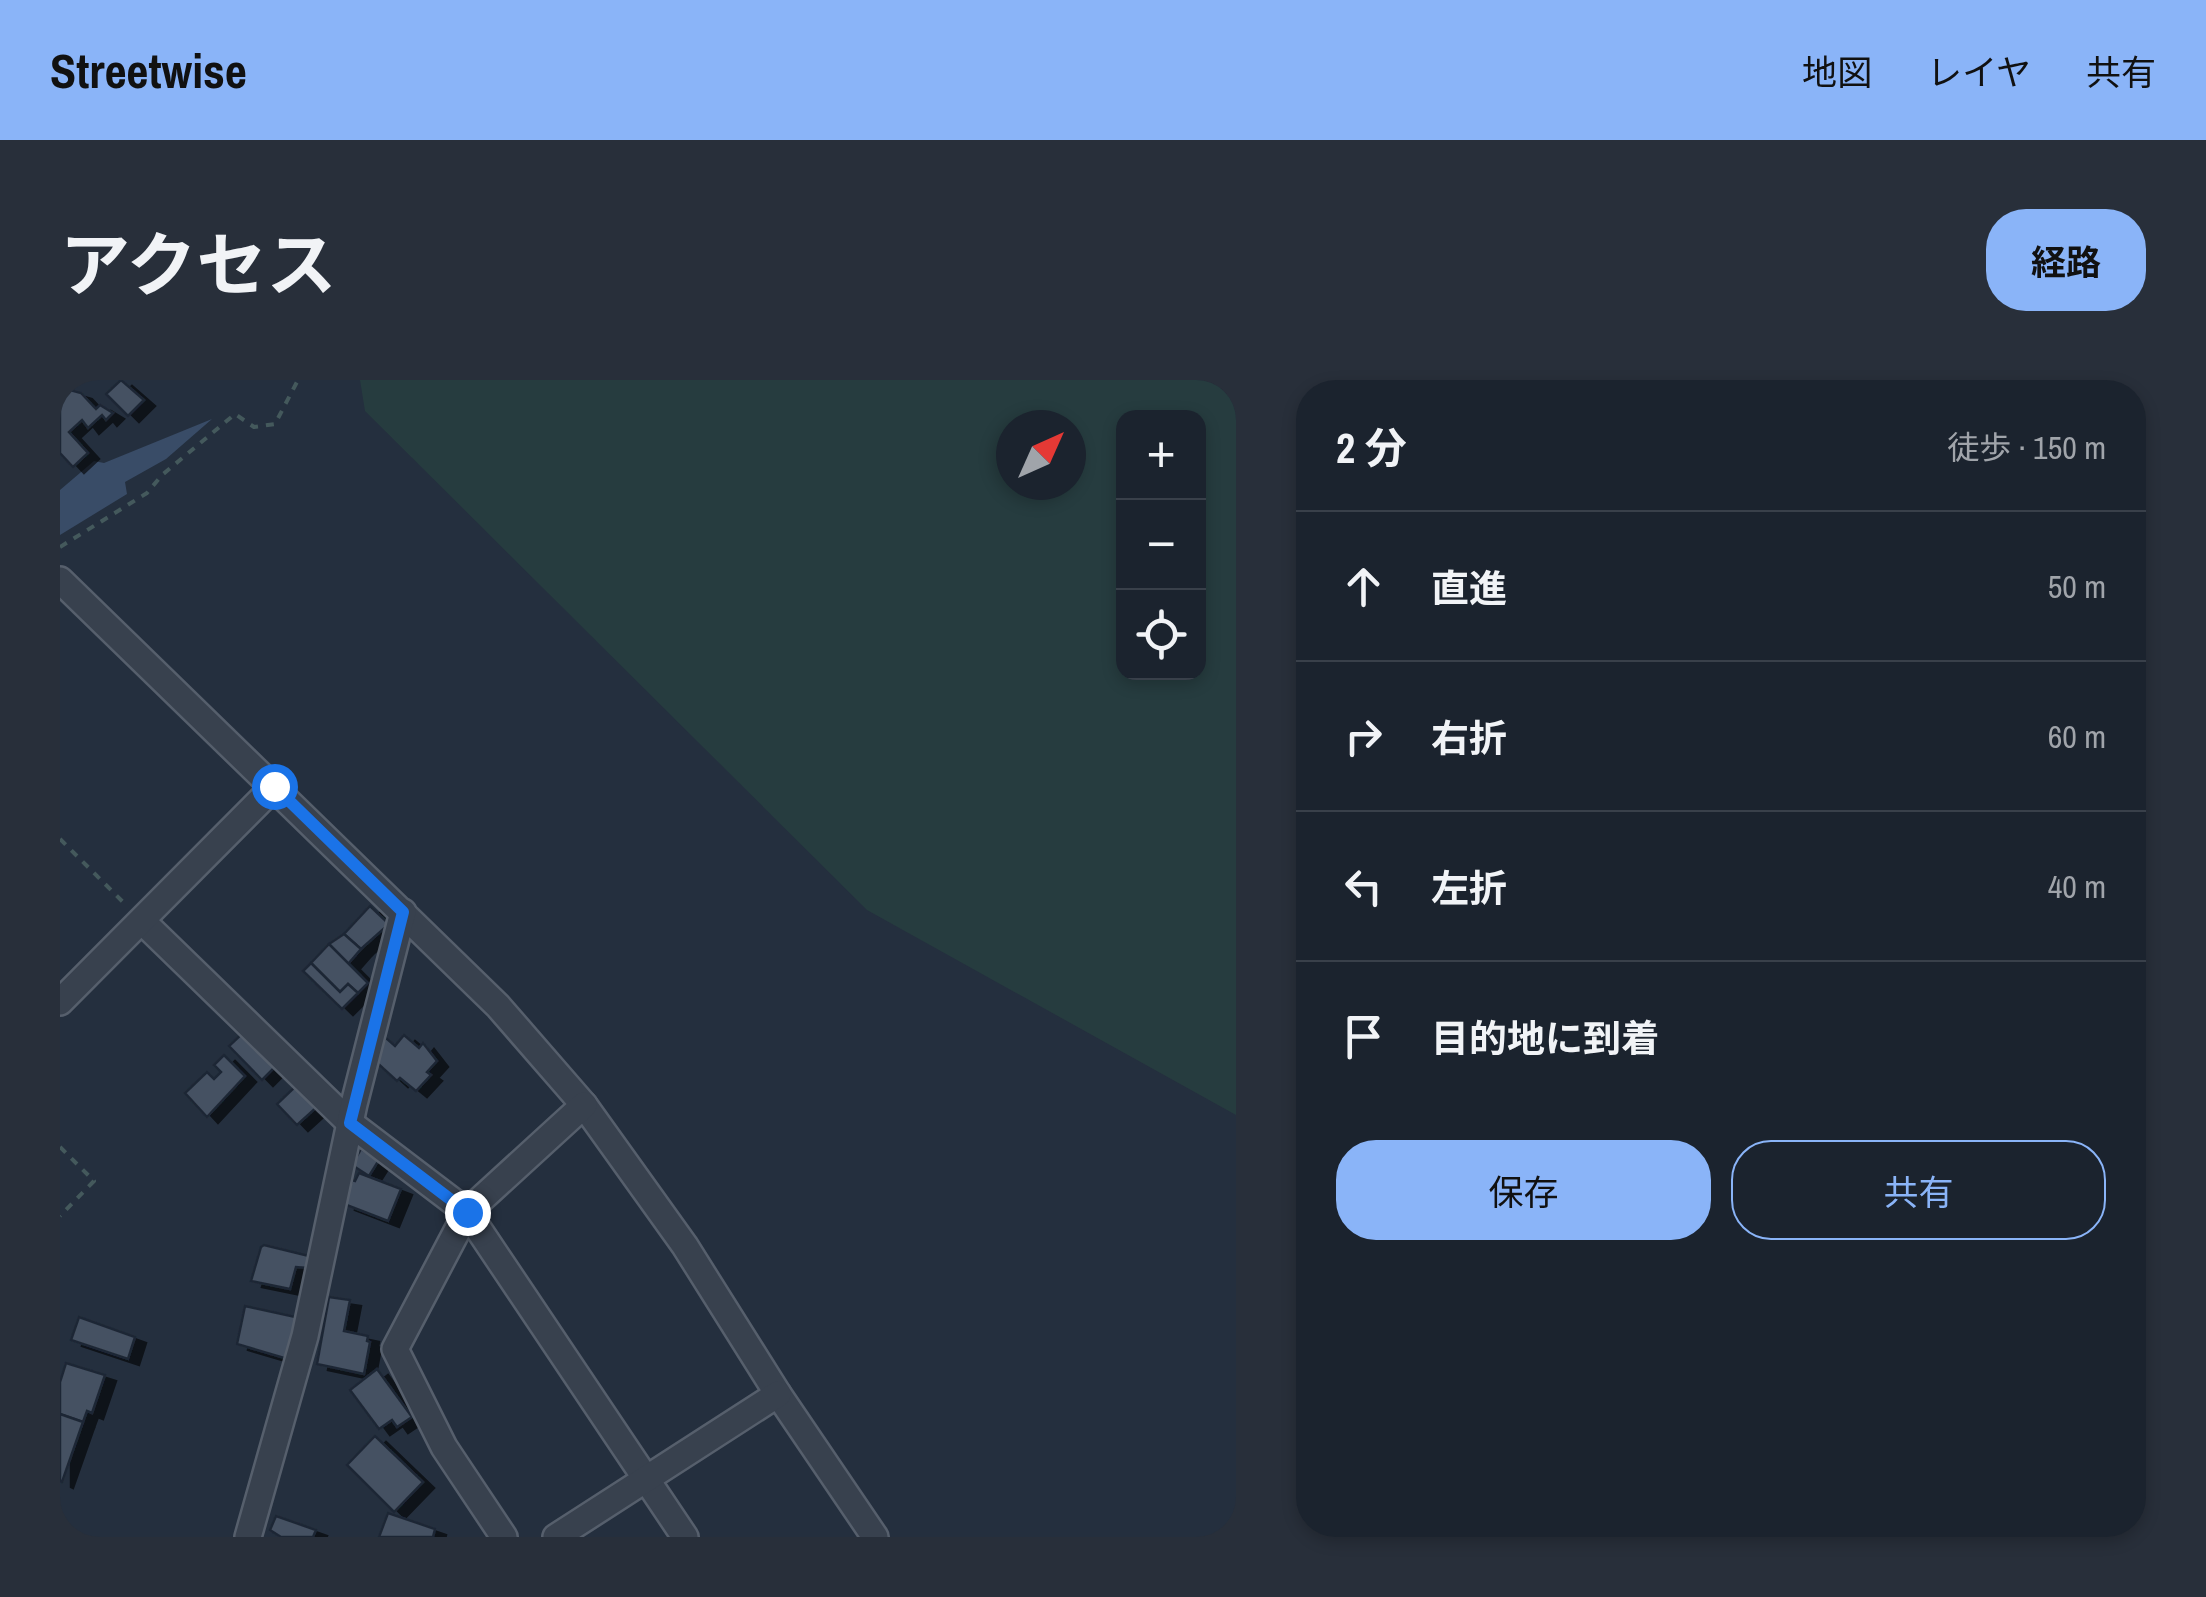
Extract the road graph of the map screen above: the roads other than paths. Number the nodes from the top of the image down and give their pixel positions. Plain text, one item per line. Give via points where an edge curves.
1 (60, 580) edge
2 (274, 786) junction
3 (403, 912) junction
4 (142, 921) junction
5 (60, 1002) edge
6 (584, 1105) junction
7 (350, 1123) junction
8 (467, 1212) junction
9 (778, 1394) junction
10 (648, 1478) junction
11 (248, 1537) edge
12 (504, 1537) edge
13 (556, 1537) edge
14 (684, 1537) edge
15 (875, 1537) edge

1 - 2 street
2 - 3 street
2 - 4 street
3 - 6 street
3 - 7 street
4 - 5 street
4 - 7 street
6 - 8 street
6 - 9 street via 685,1246
7 - 8 street
7 - 11 street via 305,1336
8 - 10 street
8 - 12 street via 395,1349 444,1447
9 - 10 street
9 - 15 street
10 - 13 street
10 - 14 street

